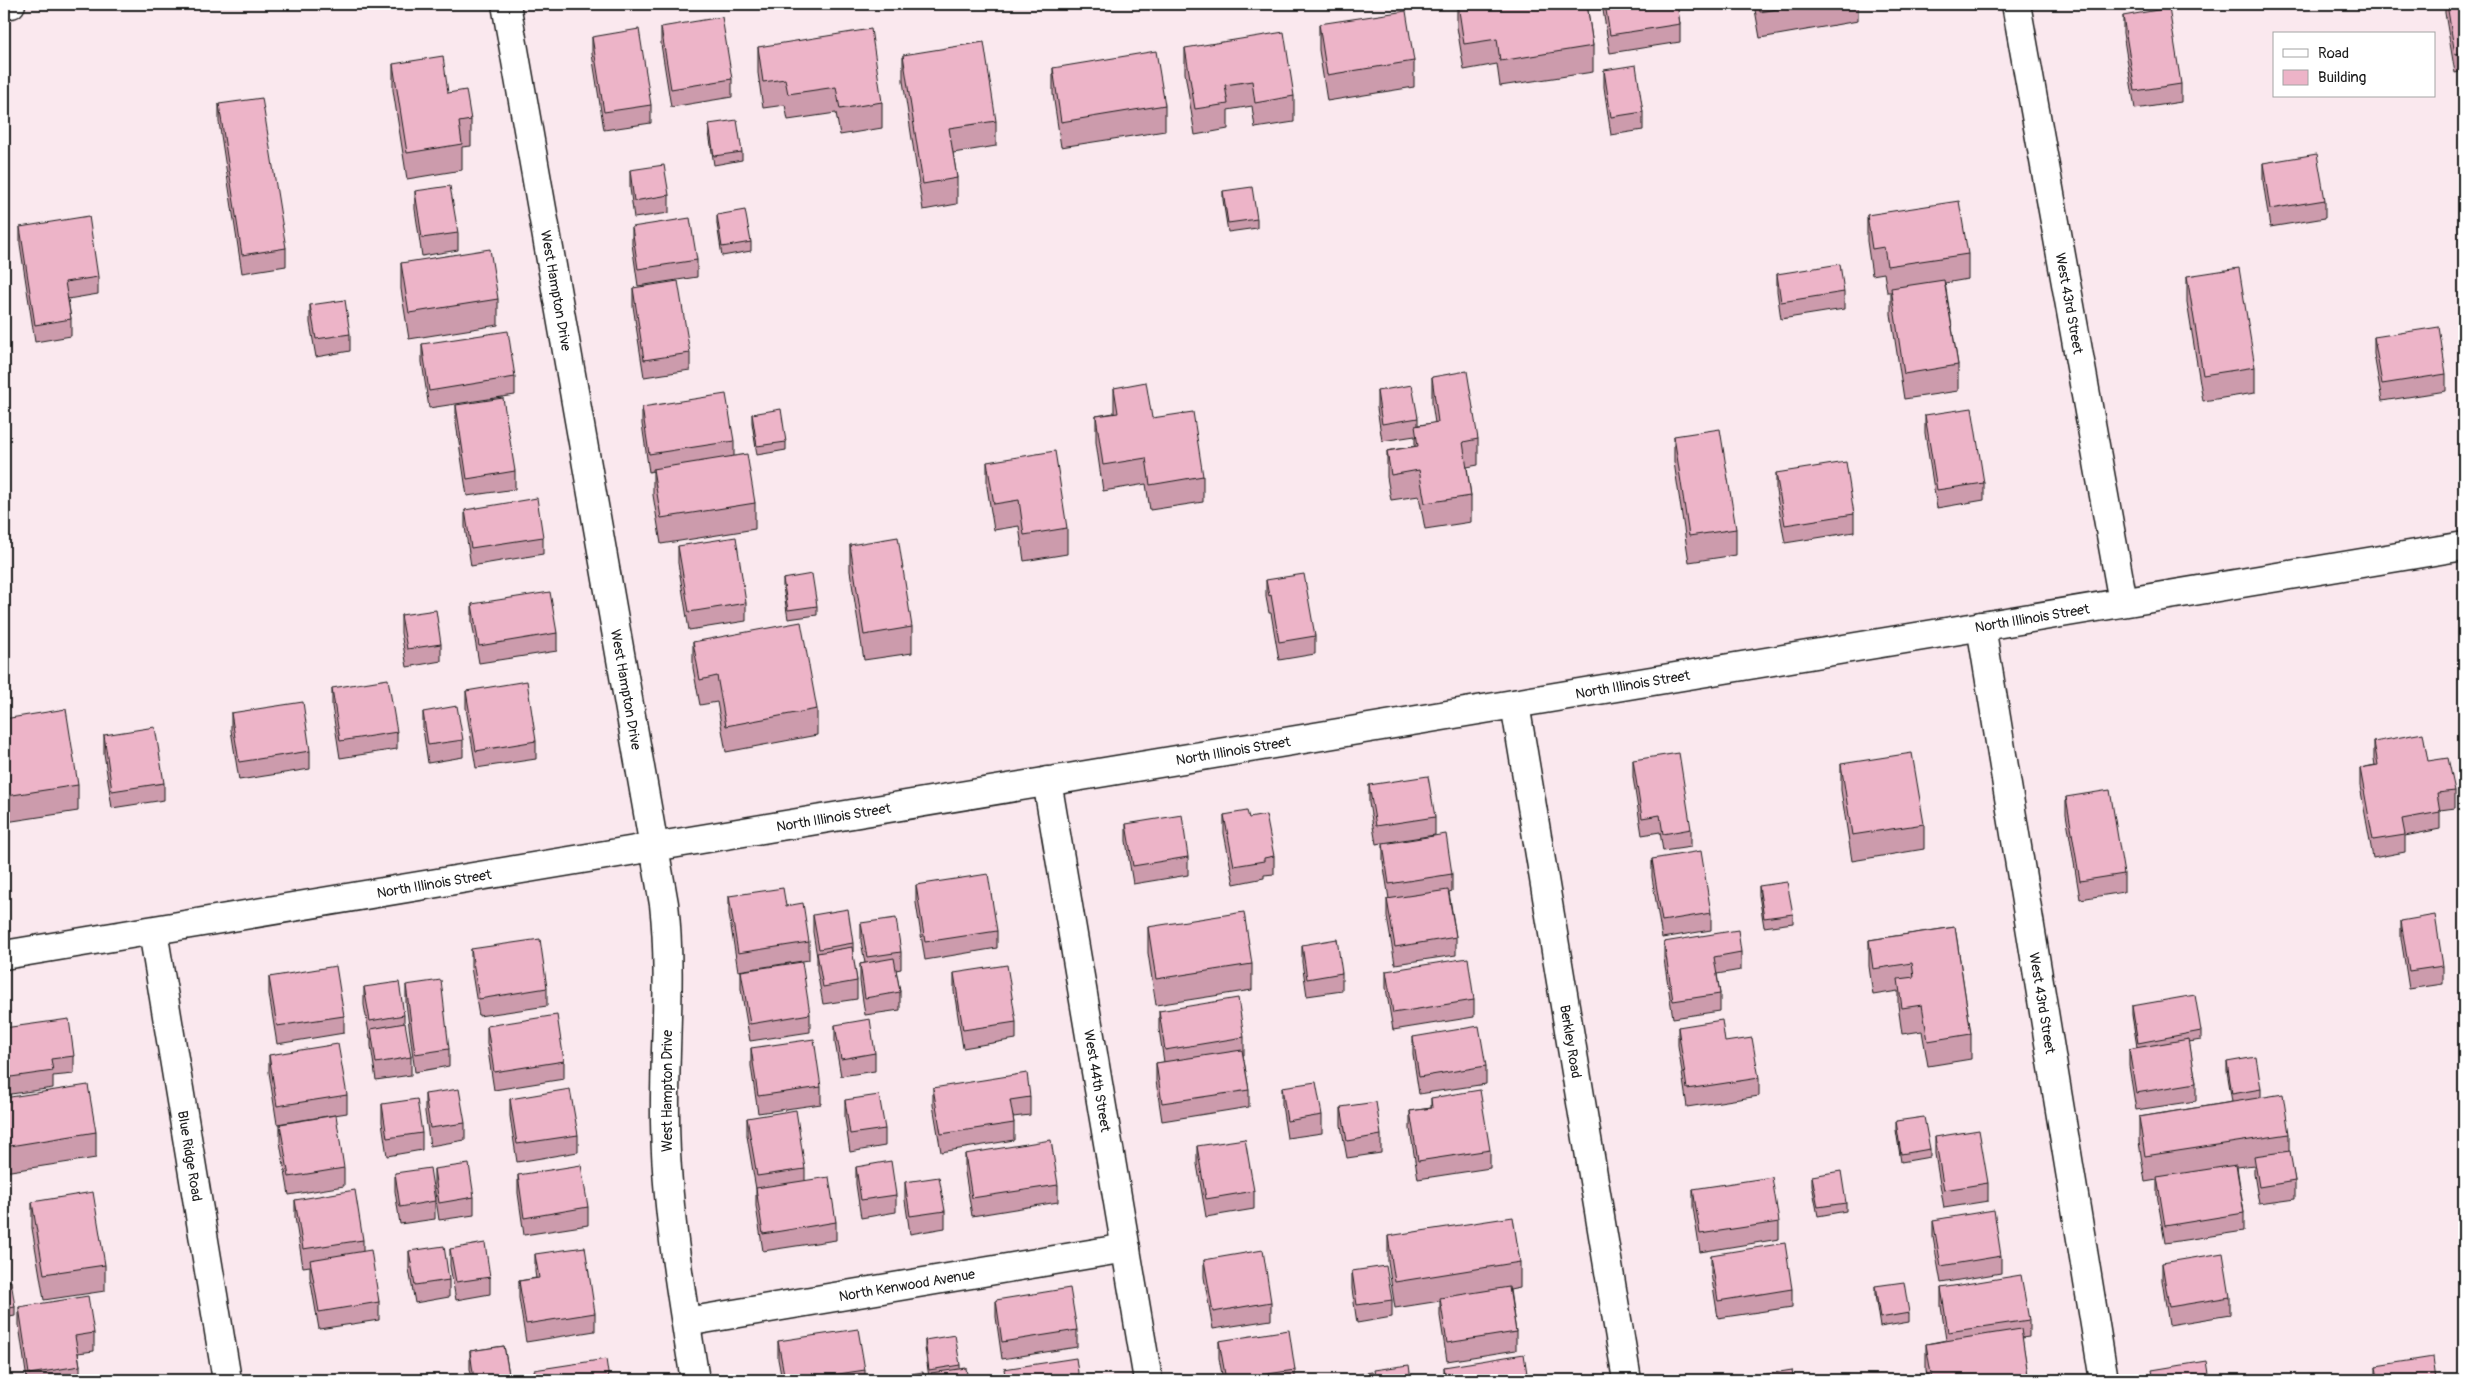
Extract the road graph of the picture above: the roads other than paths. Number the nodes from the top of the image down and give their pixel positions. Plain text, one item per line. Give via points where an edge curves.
1 (11, 4) edge
2 (506, 4) edge
3 (2016, 4) edge
4 (4, 5) edge
5 (2464, 546) edge
6 (2123, 602) junction
7 (1981, 626) junction
8 (1515, 704) junction
9 (1047, 781) junction
10 (652, 847) junction
11 (153, 931) junction
12 (4, 956) edge
13 (1126, 1248) junction
14 (686, 1322) junction
15 (227, 1380) edge
16 (695, 1380) edge
17 (1148, 1380) edge
18 (1627, 1380) edge
19 (2104, 1380) edge

1 - 4 street
2 - 10 street, West Hampton Drive
3 - 6 street, West 43rd Street
5 - 6 street, North Illinois Street
6 - 7 street, North Illinois Street
7 - 8 street, North Illinois Street
7 - 19 street, West 43rd Street
8 - 9 street, North Illinois Street
8 - 18 street, Berkley Road
9 - 10 street, North Illinois Street
9 - 13 street, West 44th Street
10 - 11 street, North Illinois Street
10 - 14 street, West Hampton Drive via 664,904 667,947 665,1120 668,1192
11 - 12 street, North Illinois Street
11 - 15 street, Blue Ridge Road
13 - 14 street, North Kenwood Avenue
13 - 17 street, West 44th Street
14 - 16 street, West Hampton Drive

